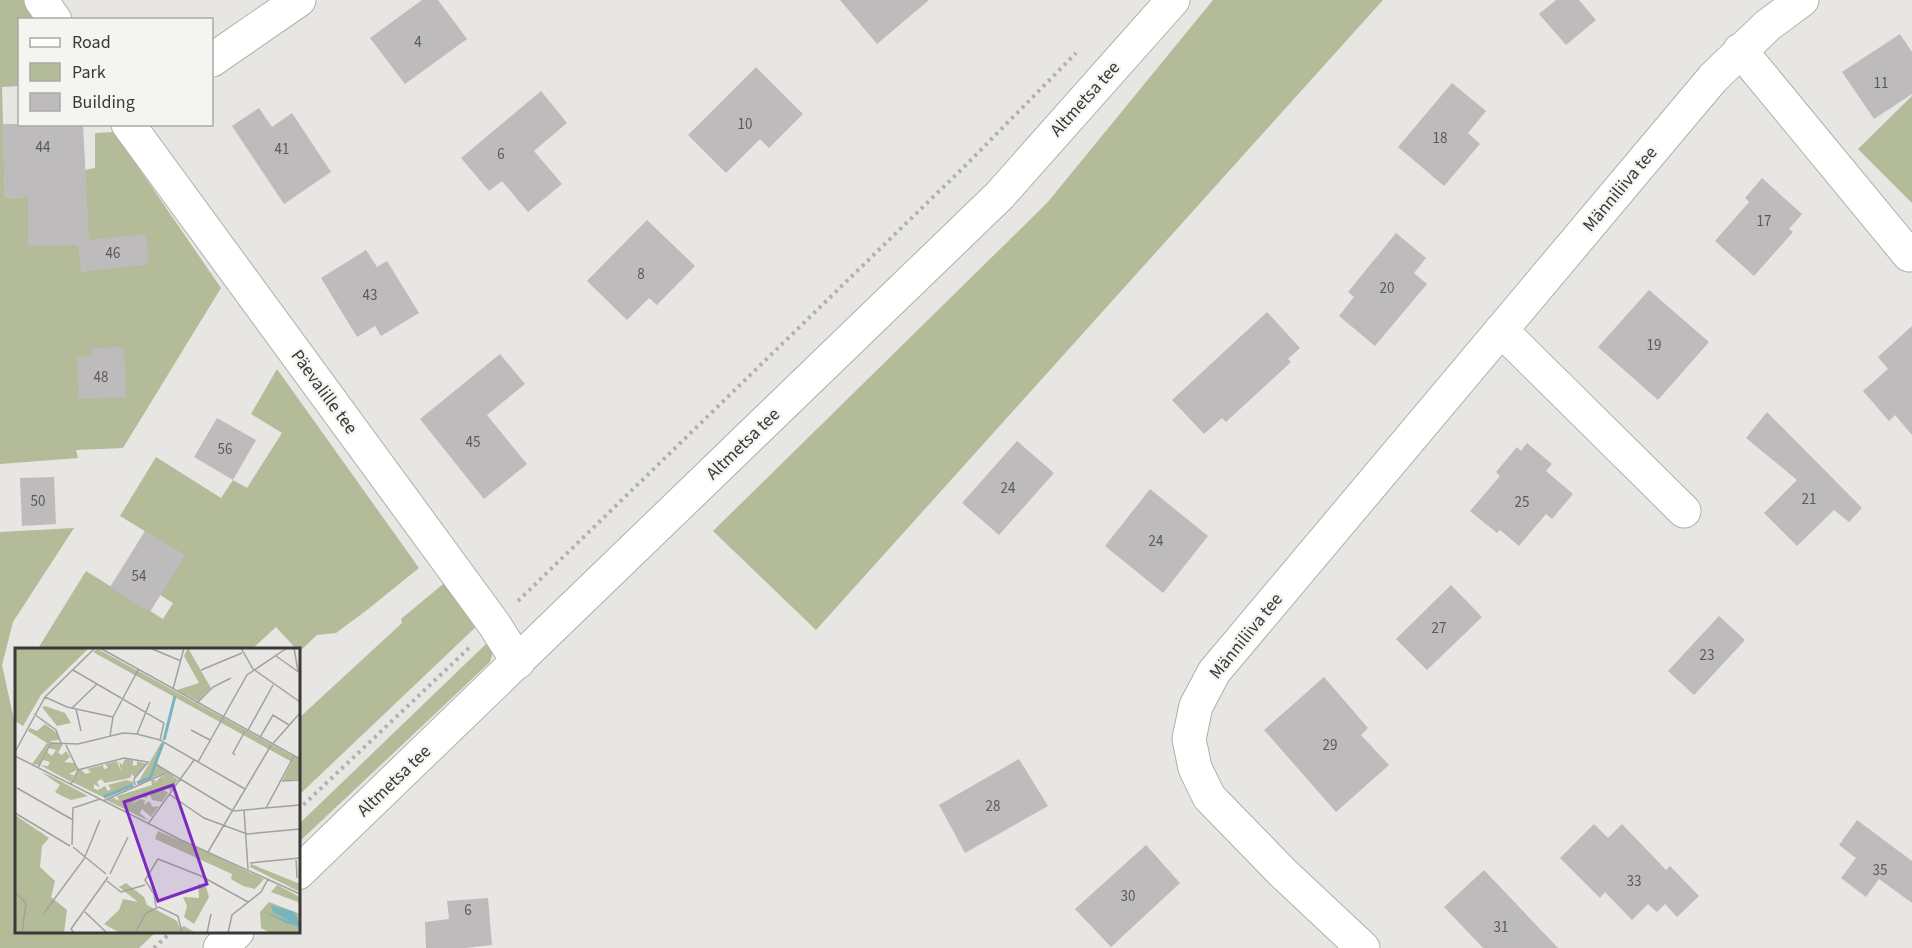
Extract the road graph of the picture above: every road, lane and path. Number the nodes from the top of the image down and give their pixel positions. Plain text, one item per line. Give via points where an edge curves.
1 (41, 0) edge
2 (299, 0) edge
3 (1173, 0) edge
4 (1802, 0) edge
5 (54, 18) edge
6 (1080, 50) dead end
7 (1740, 50) junction
8 (213, 59) edge
9 (129, 126) edge
10 (1909, 255) dead end
11 (1501, 330) junction
12 (1684, 511) dead end
13 (494, 624) junction
14 (518, 662) junction
15 (300, 808) edge
16 (300, 871) edge
17 (170, 933) edge
18 (236, 933) edge
19 (154, 948) edge
20 (220, 948) edge
21 (1363, 948) edge

1 - 5 street
2 - 8 street
3 - 14 street, Altmetsa tee via 1000,195
4 - 7 street, Männiliiva tee
6 - 13 path
7 - 10 street
7 - 11 street, Männiliiva tee
9 - 13 street, Päevalille tee
11 - 12 street
11 - 21 street, Männiliiva tee via 1214,672 1197,706 1189,739 1195,768 1209,797
13 - 14 street, Päevalille tee
13 - 15 path
14 - 16 street, Altmetsa tee
17 - 19 path
18 - 20 street

